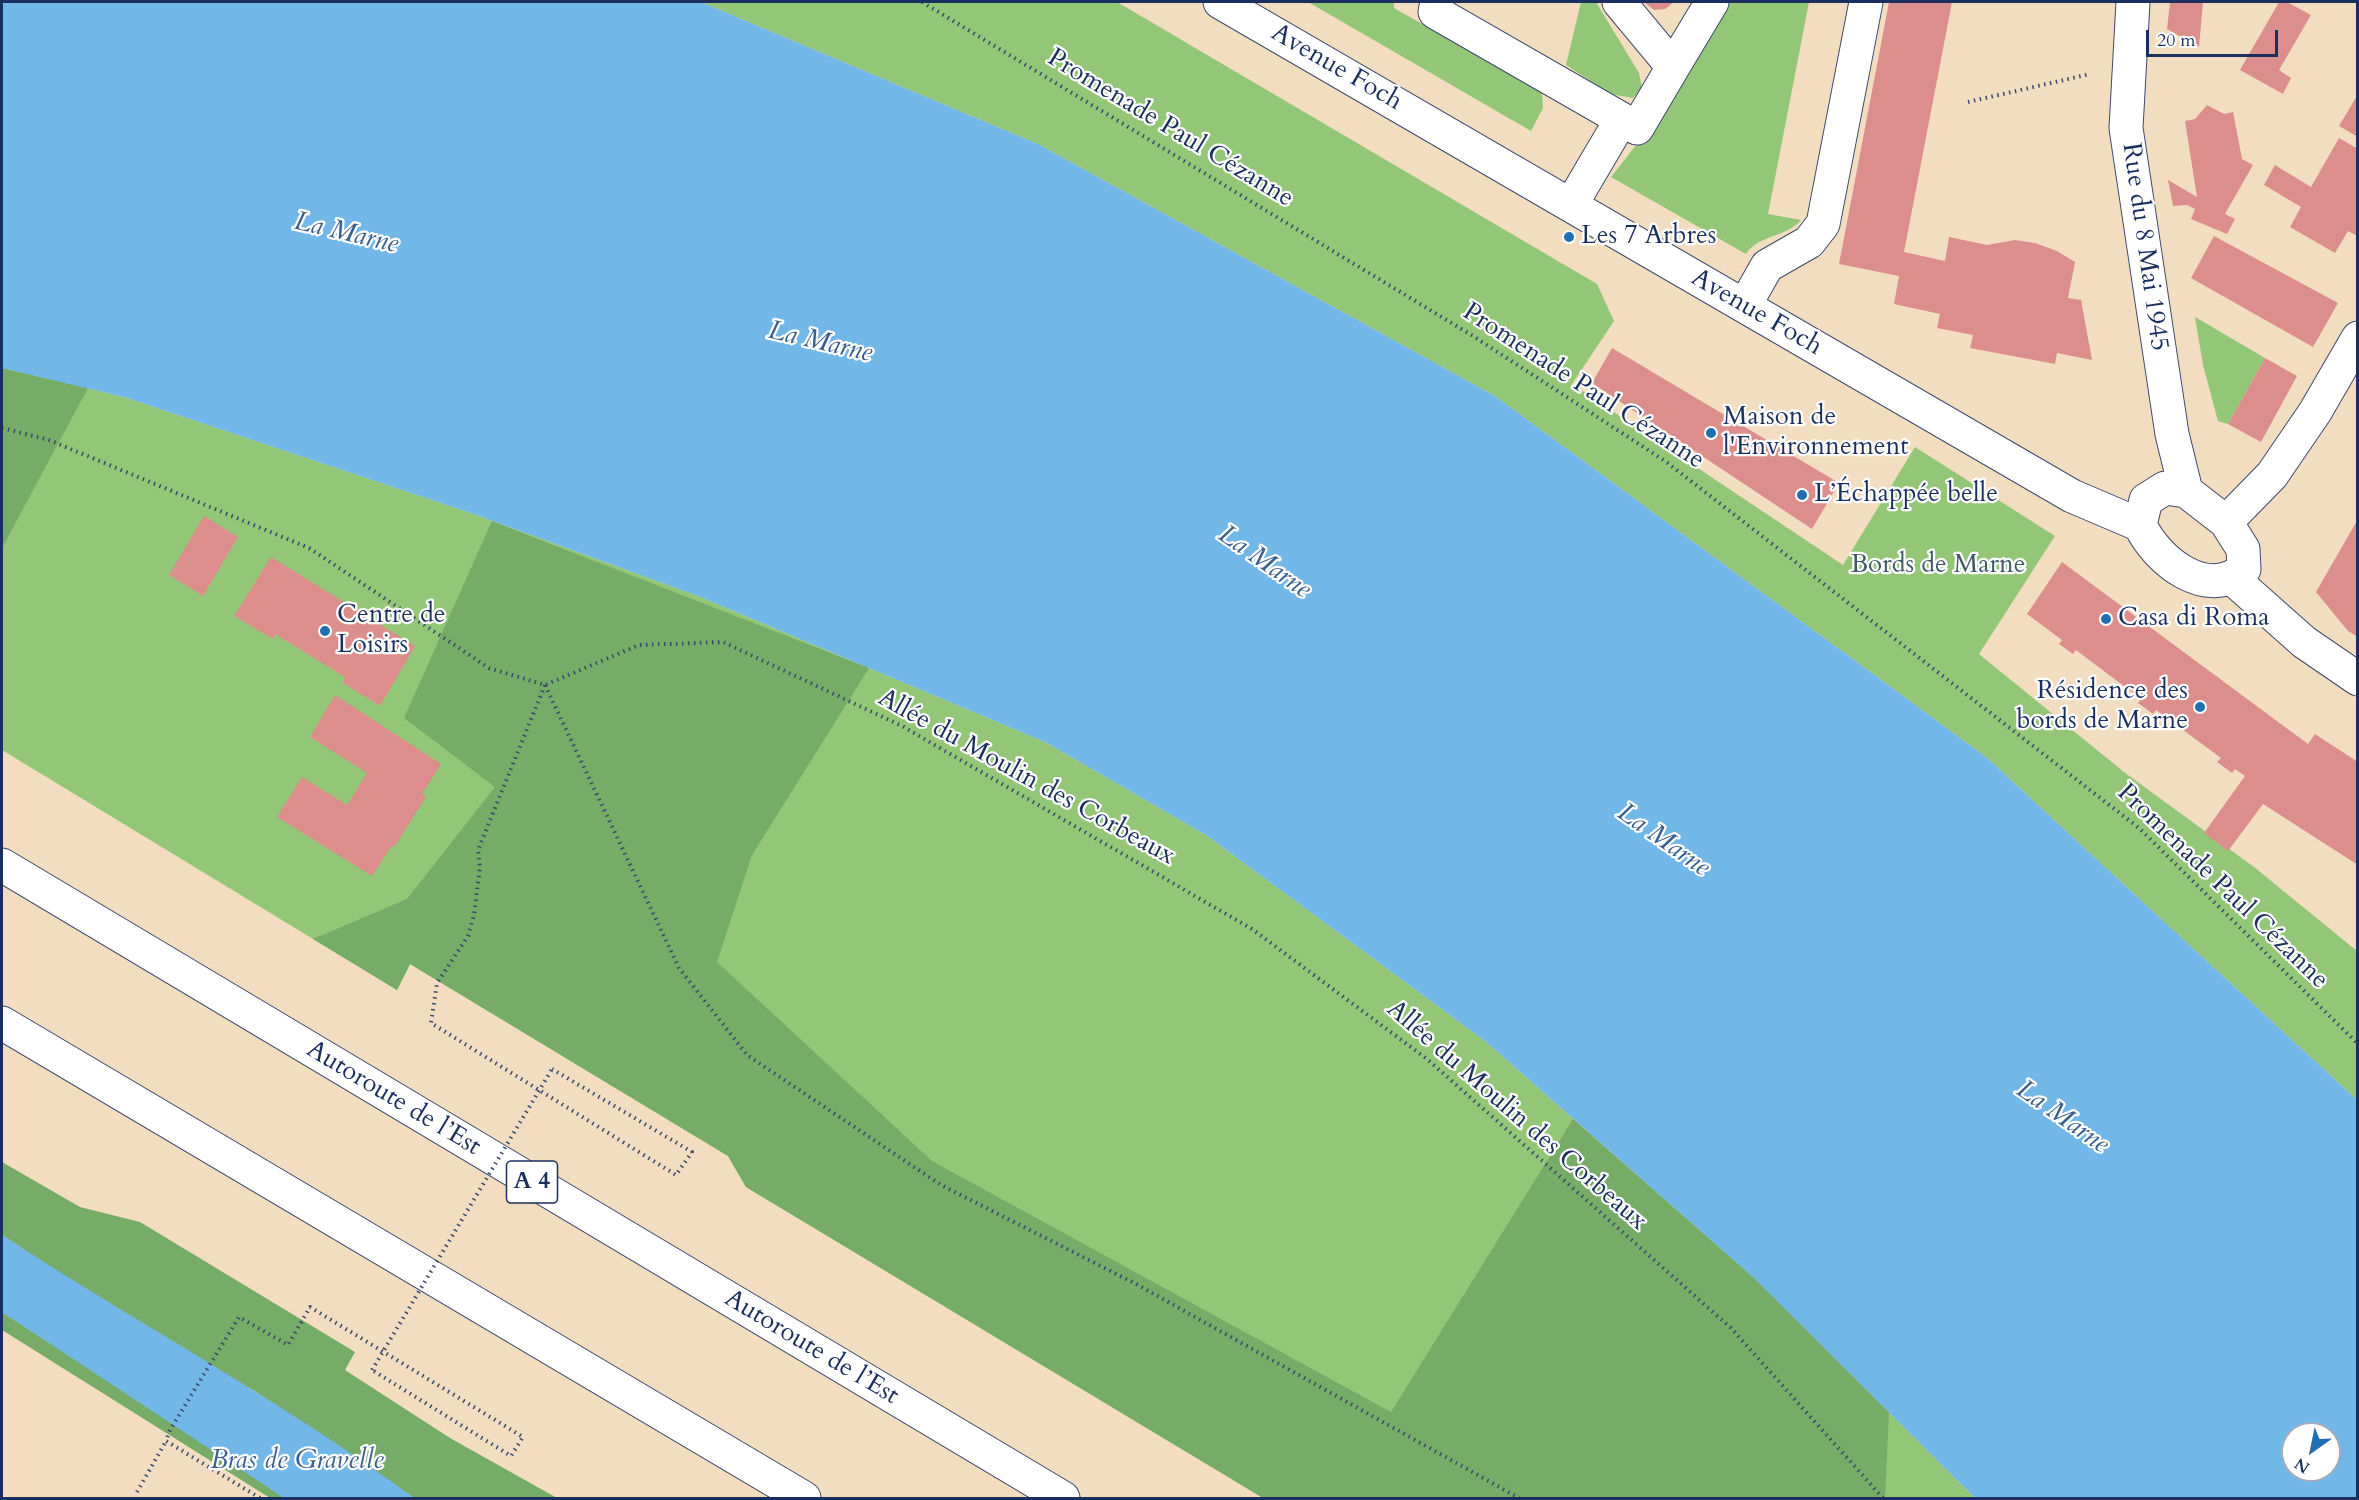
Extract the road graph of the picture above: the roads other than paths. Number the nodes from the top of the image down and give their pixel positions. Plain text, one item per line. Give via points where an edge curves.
1 (1220, 2) edge
2 (1437, 2) edge
3 (1619, 2) edge
4 (1712, 2) edge
5 (1866, 2) edge
6 (2133, 2) edge
7 (1673, 67) junction
8 (1621, 120) junction
9 (1571, 205) junction
10 (1745, 305) junction
11 (2358, 338) edge
12 (2186, 491) junction
13 (2226, 522) junction
14 (2140, 525) junction
15 (2233, 579) junction
16 (2358, 678) edge
17 (2, 865) edge
18 (2, 1023) edge
19 (804, 1498) edge
20 (1063, 1498) edge

1 - 9 main road, Avenue Foch
2 - 8 main road via 1435,12
3 - 7 main road
4 - 7 main road
5 - 10 main road via 1822,224 1809,242 1767,266
6 - 12 main road, Rue du 8 Mai 1945 via 2126,128 2172,434
7 - 8 main road via 1637,128
8 - 9 main road
9 - 10 main road, Avenue Foch
10 - 14 main road, Avenue Foch via 2072,496
11 - 13 main road via 2272,475
12 - 13 main road
12 - 14 main road via 2165,488 2146,500
13 - 15 main road via 2243,549 2244,569
14 - 15 main road via 2154,548 2179,569 2201,580
15 - 16 main road via 2304,642
17 - 20 main road, Autoroute de l’Est / A 4
18 - 19 main road

